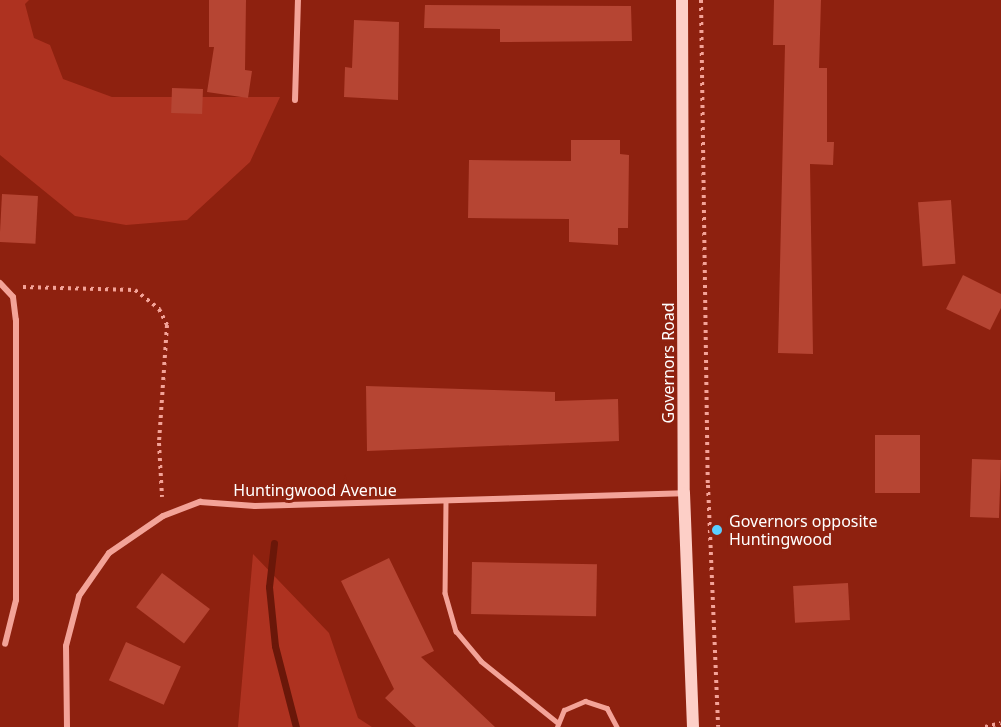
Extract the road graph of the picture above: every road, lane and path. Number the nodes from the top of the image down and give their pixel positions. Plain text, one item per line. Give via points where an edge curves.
1 (298, 0) edge
2 (682, 0) edge
3 (701, 0) edge
4 (295, 100) dead end
5 (0, 283) edge
6 (11, 283) dead end
7 (684, 493) junction
8 (162, 497) dead end
9 (446, 502) junction
10 (5, 644) dead end
11 (1001, 723) edge
12 (557, 725) edge
13 (67, 727) edge
14 (617, 727) edge
15 (693, 727) edge
16 (718, 727) edge
17 (985, 727) edge

1 - 4 street
2 - 7 main road, Governors Road
3 - 16 path via 708,485
5 - 10 street via 13,297 16,320 16,600
6 - 8 path via 32,290 135,290 159,309 167,325 159,443
7 - 9 street, Huntingwood Avenue
7 - 15 main road, Governors Road
9 - 12 lane via 445,593 456,631 481,661
9 - 13 street, Huntingwood Avenue via 255,506 200,502 163,516 109,553 79,596 66,646
11 - 17 path
12 - 14 lane via 572,705 590,701 607,708

